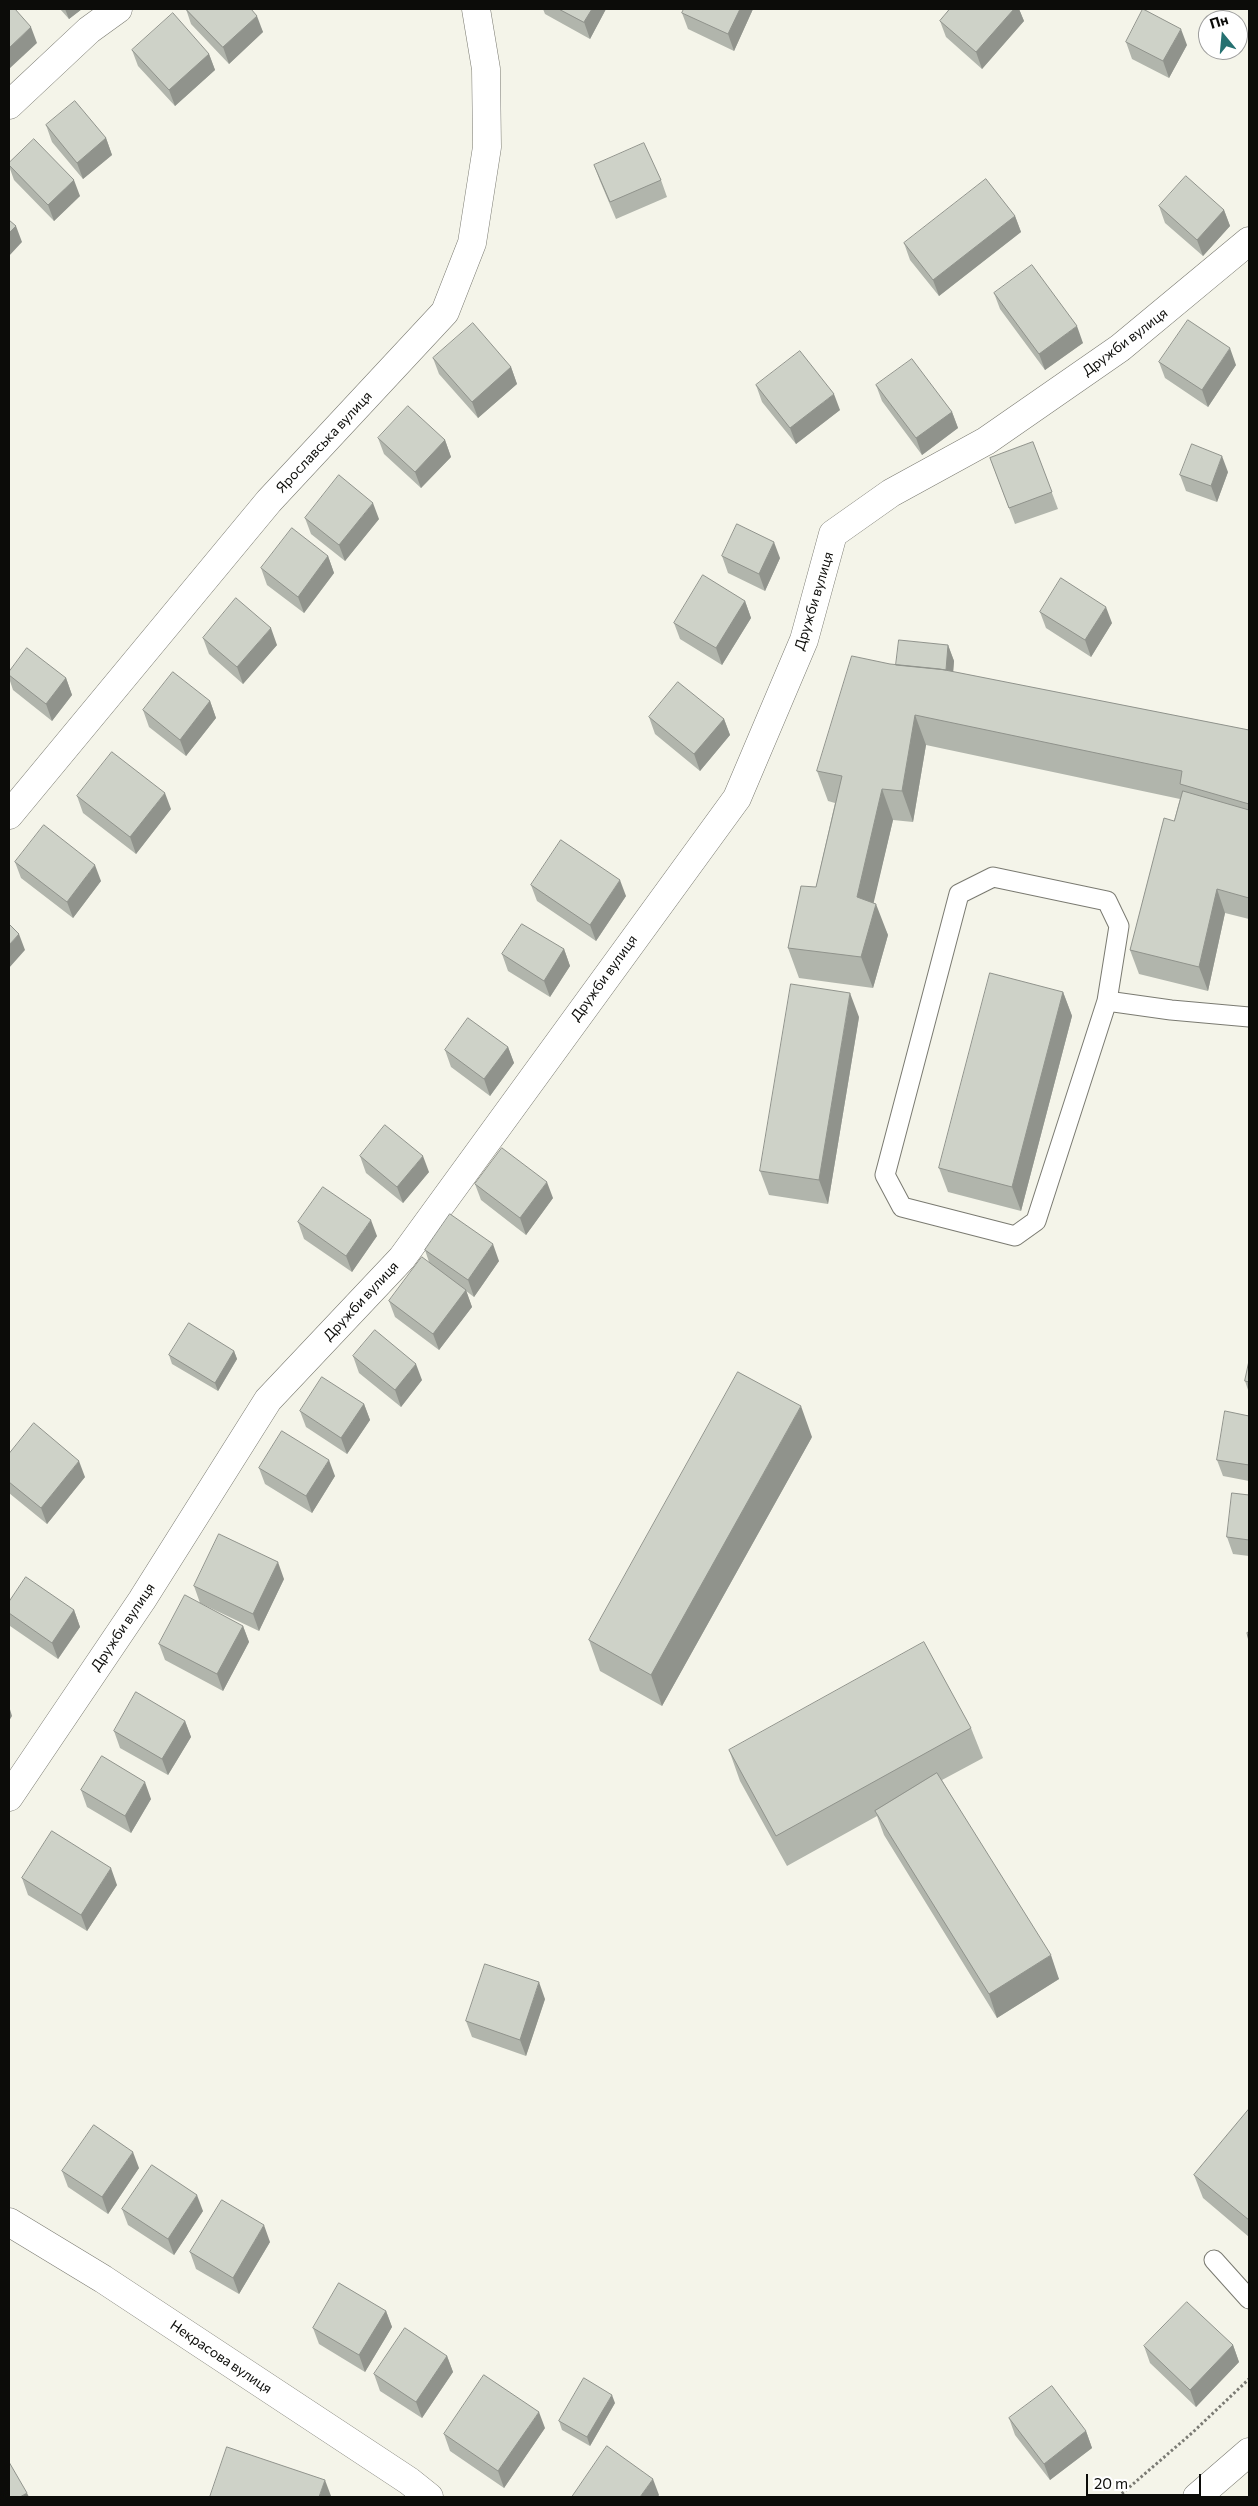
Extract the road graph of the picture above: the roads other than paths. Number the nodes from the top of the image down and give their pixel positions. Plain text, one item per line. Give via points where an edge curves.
1 (118, 9) edge
2 (476, 9) edge
3 (9, 105) edge
4 (1249, 241) edge
5 (9, 815) edge
6 (1106, 1001) junction
7 (1249, 1017) edge
8 (9, 1797) edge
9 (9, 2222) edge
10 (1214, 2260) dead end
11 (1249, 2299) edge
12 (1249, 2452) edge
13 (430, 2497) edge
14 (1197, 2497) edge

1 - 3 street via 89,30
2 - 5 street, Ярославська вулиця via 486,69 487,147 472,243 445,312 269,501
4 - 8 street, Дружби вулиця via 1120,348 986,441 891,492 834,534 804,640 737,798 402,1258 268,1400 142,1600
6 - 6 lane via 1119,926 1107,901 993,877 959,894 885,1175 902,1207 1015,1236 1036,1221
6 - 7 lane
9 - 13 street, Некрасова вулиця via 103,2278
10 - 11 lane
12 - 14 street

